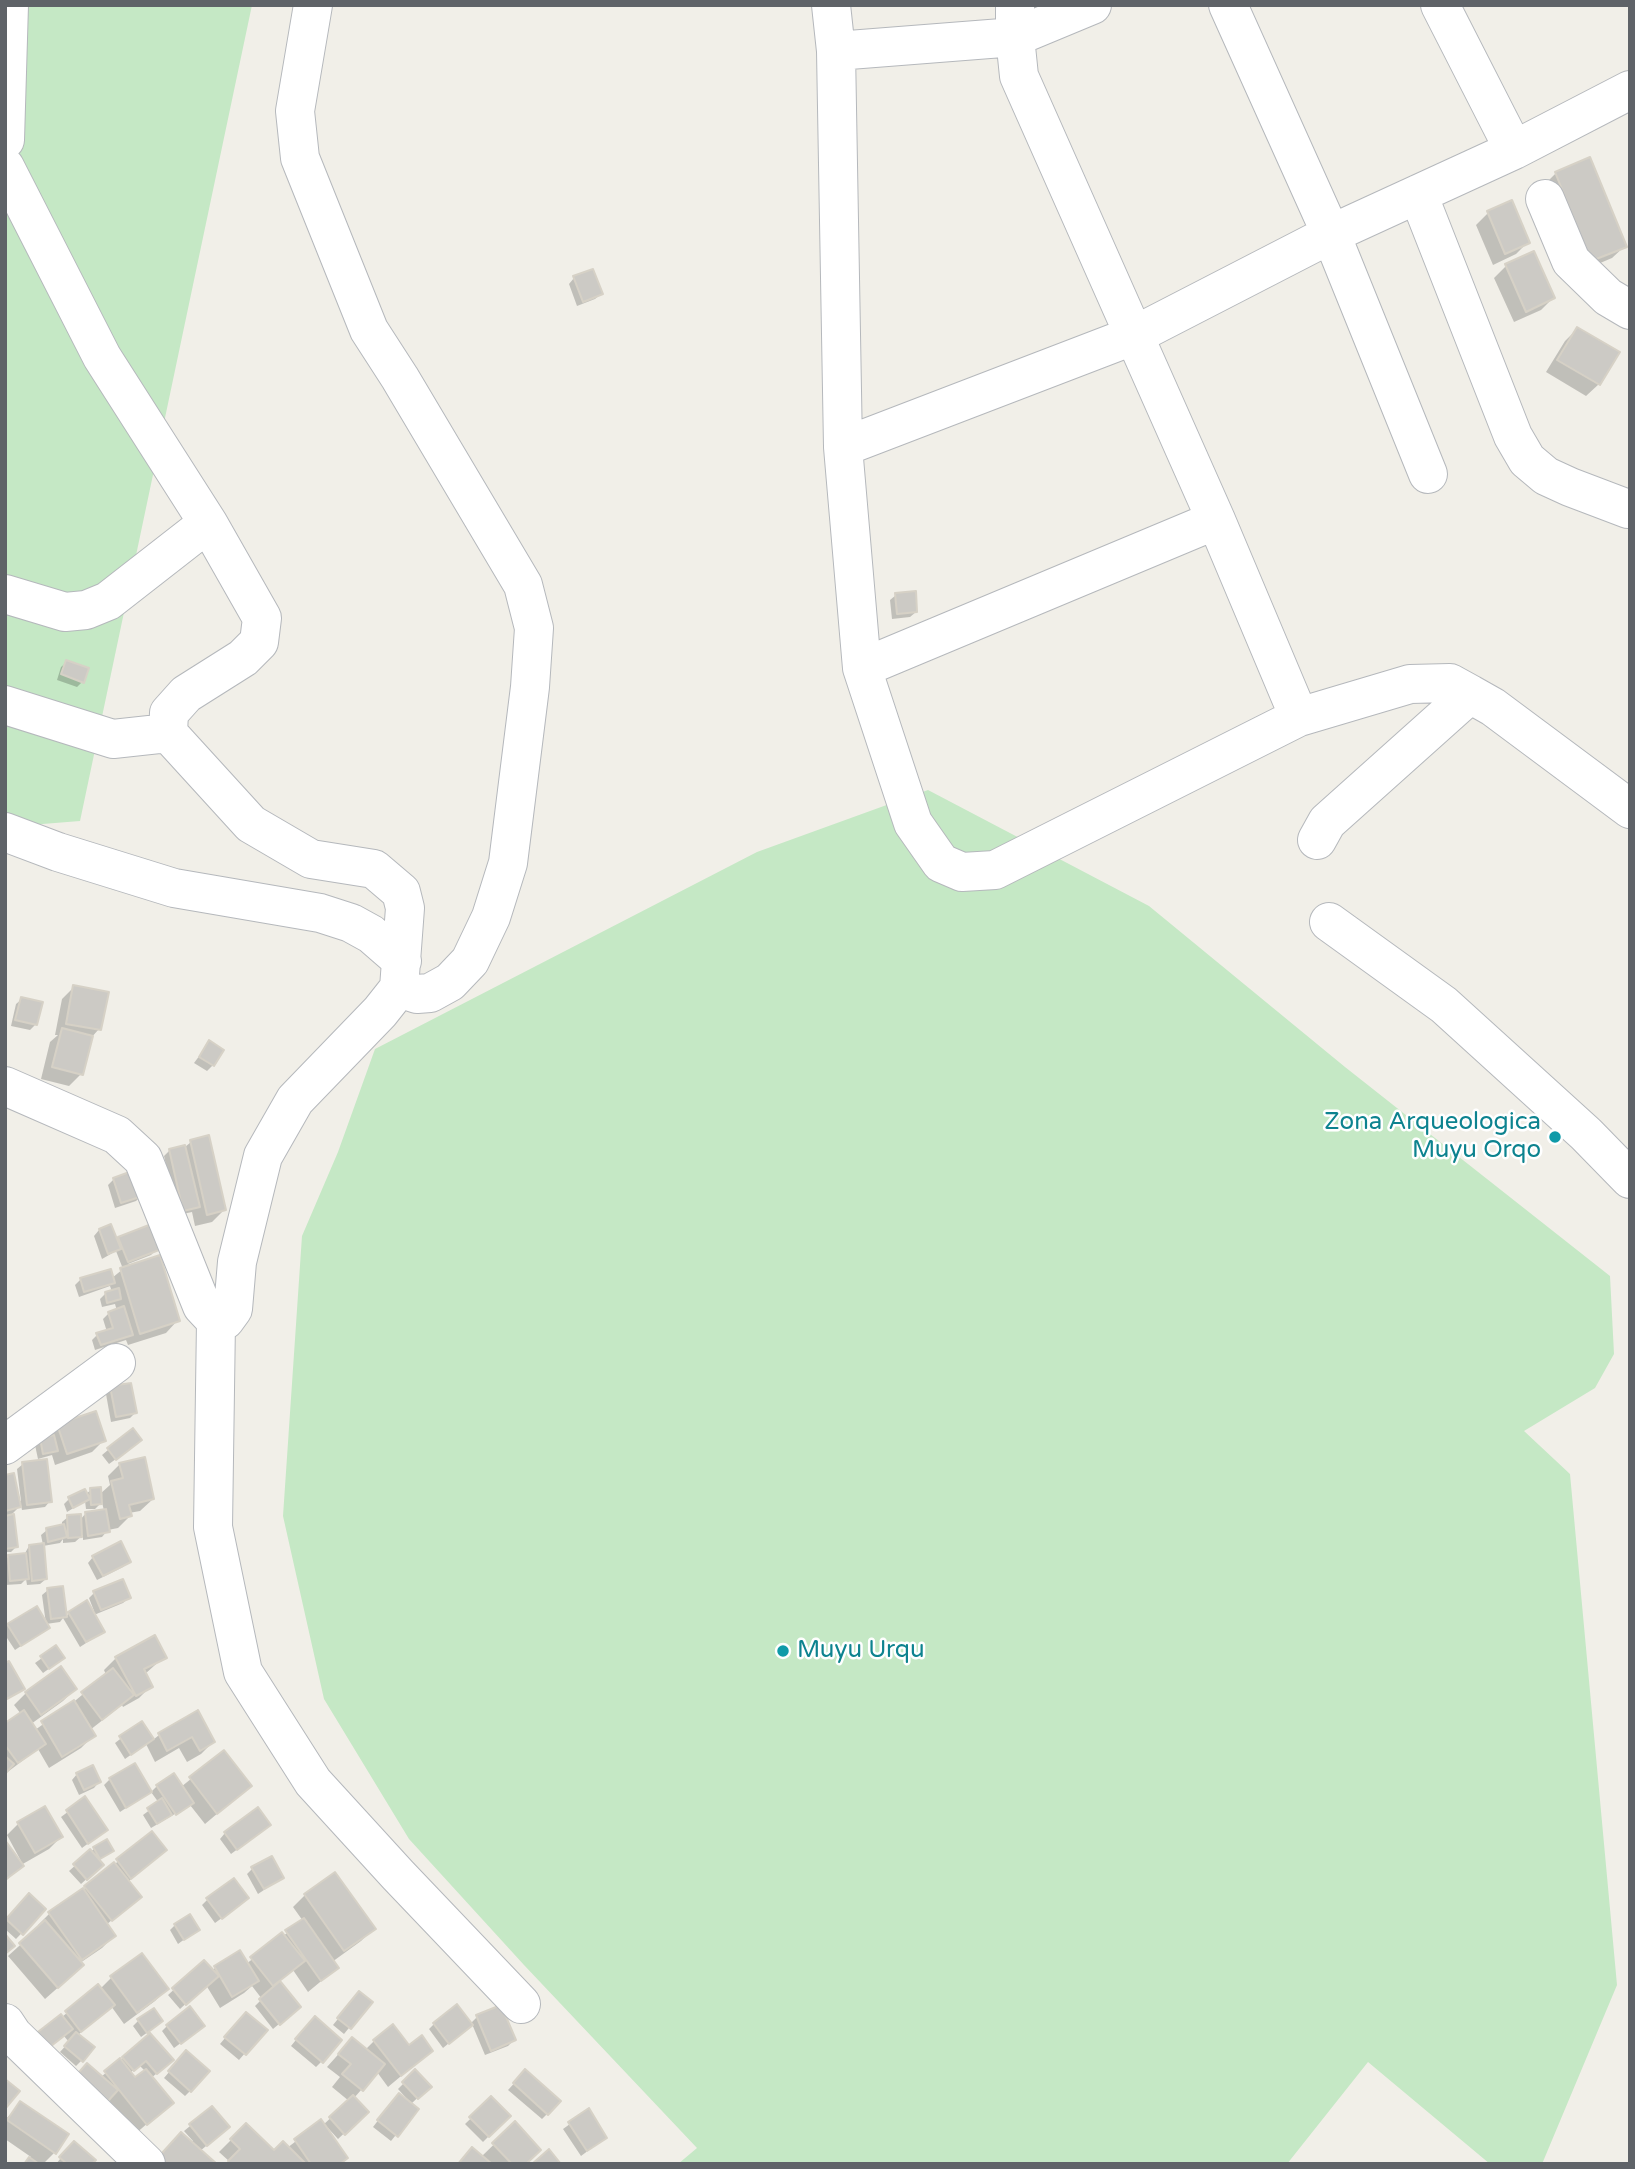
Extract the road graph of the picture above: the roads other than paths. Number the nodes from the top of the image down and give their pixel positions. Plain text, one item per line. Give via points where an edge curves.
1 (9, 5) edge
2 (313, 5) edge
3 (831, 5) edge
4 (1092, 5) edge
5 (1228, 5) edge
6 (1440, 5) edge
7 (1015, 21) edge
8 (836, 51) junction
9 (1630, 90) edge
10 (5, 140) edge
11 (1514, 150) junction
12 (5, 167) edge
13 (1419, 194) junction
14 (1545, 199) dead end
15 (1331, 234) junction
16 (1630, 310) edge
17 (1135, 335) junction
18 (843, 447) junction
19 (1428, 474) dead end
20 (1629, 510) edge
21 (1216, 520) junction
22 (208, 523) junction
23 (5, 594) edge
24 (862, 668) junction
25 (1482, 701) junction
26 (5, 705) edge
27 (1299, 717) junction
28 (169, 733) junction
29 (1630, 809) edge
30 (5, 832) edge
31 (1317, 839) dead end
32 (1329, 922) dead end
33 (401, 975) junction
34 (5, 1086) edge
35 (1630, 1179) edge
36 (216, 1321) junction
37 (116, 1363) dead end
38 (5, 1445) edge
39 (521, 2004) dead end
40 (5, 2023) edge
41 (146, 2164) edge

1 - 10 street
2 - 33 street via 295,111 300,158 369,330 523,585 534,628 508,863 491,917 470,961 450,982 430,993 417,994
3 - 8 street
4 - 7 street
5 - 15 street
6 - 11 street
7 - 8 street
7 - 17 street via 1019,76
8 - 18 street
9 - 11 street
11 - 13 street
12 - 22 street via 102,357
13 - 15 street
13 - 20 street via 1513,436 1527,460 1546,476
14 - 16 street via 1571,261 1608,297
15 - 17 street
15 - 19 street
17 - 18 street
17 - 21 street
18 - 24 street
21 - 24 street
21 - 27 street
22 - 23 street via 108,601 86,610 65,612
22 - 28 street via 262,618 259,642 243,659 186,694 169,713
24 - 27 street via 913,823 941,863 962,872 995,870
25 - 27 street via 1450,683 1410,684
25 - 29 street
25 - 31 street via 1327,822
26 - 28 street via 113,739
28 - 33 street via 251,824 311,859 374,869 401,892 405,908
30 - 33 street via 174,888 320,913 351,923 371,934
32 - 35 street via 1444,1005
33 - 36 street via 380,1012 295,1100 263,1156 237,1262 233,1309 225,1320
34 - 36 street via 117,1135 143,1159 202,1306
36 - 39 street via 213,1527 243,1672 313,1782
37 - 38 street
40 - 41 street

